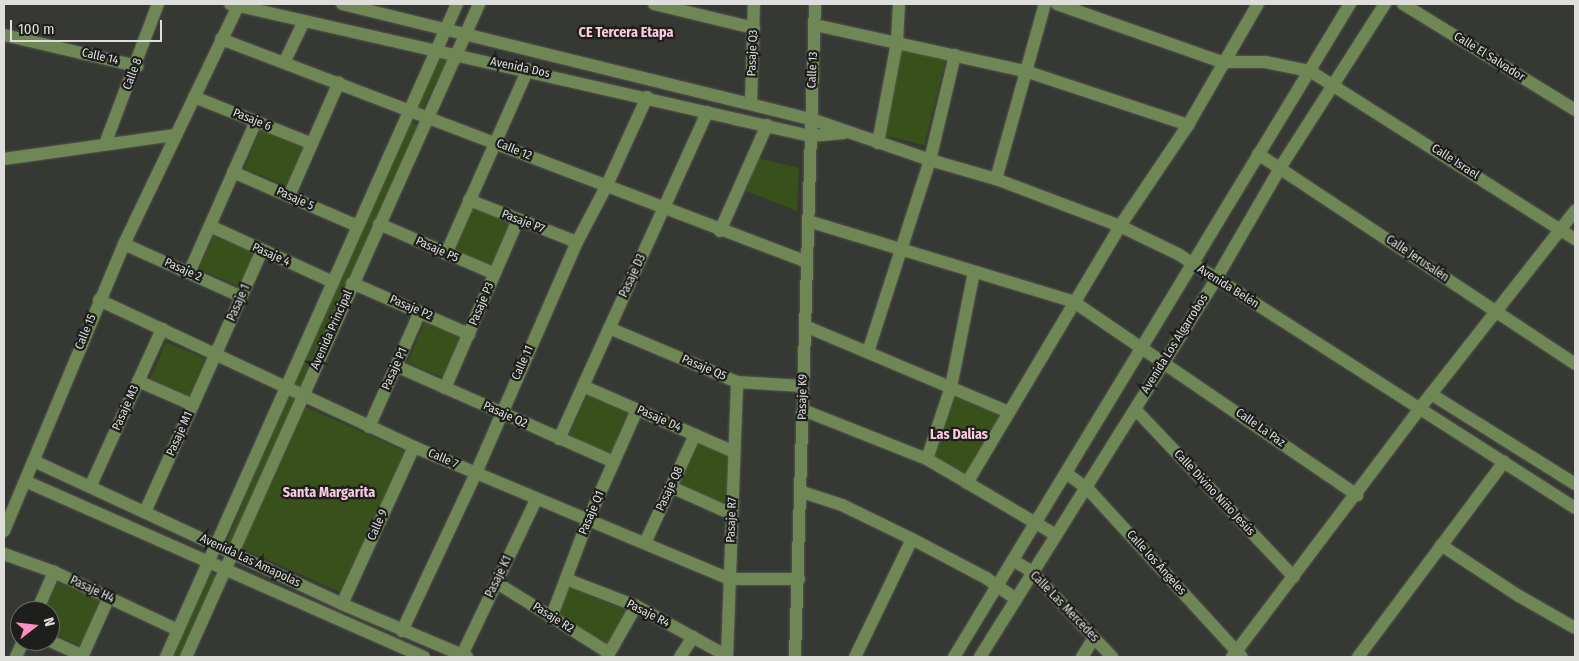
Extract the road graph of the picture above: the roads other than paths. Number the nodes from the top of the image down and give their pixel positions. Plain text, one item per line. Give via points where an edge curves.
1 (158, 4) edge
2 (236, 4) edge
3 (342, 4) edge
4 (457, 4) edge
5 (479, 4) edge
6 (654, 4) edge
7 (754, 4) edge
8 (815, 4) edge
9 (899, 4) edge
10 (1045, 4) edge
11 (1056, 4) edge
12 (1258, 4) edge
13 (1350, 4) edge
14 (1385, 4) edge
15 (1403, 4) edge
16 (372, 7) edge
17 (304, 21) junction
18 (815, 25) junction
19 (754, 28) junction
20 (445, 29) junction
21 (465, 34) junction
22 (4, 35) edge
23 (221, 38) junction
24 (897, 42) junction
25 (436, 50) junction
26 (456, 54) junction
27 (954, 55) junction
28 (286, 61) junction
29 (1222, 62) junction
30 (137, 66) junction
31 (528, 69) junction
32 (1025, 70) junction
33 (1310, 71) junction
34 (339, 82) junction
35 (1334, 84) junction
36 (194, 97) junction
37 (647, 97) junction
38 (751, 103) junction
39 (1575, 110) edge
40 (410, 111) junction
41 (707, 112) junction
42 (427, 117) junction
43 (811, 119) junction
44 (256, 121) junction
45 (767, 125) junction
46 (1188, 125) junction
47 (849, 133) junction
48 (175, 135) junction
49 (810, 136) junction
50 (310, 143) junction
51 (496, 143) junction
52 (878, 143) junction
53 (105, 144) junction
54 (1258, 154) junction
55 (4, 159) edge
56 (930, 160) junction
57 (1280, 168) junction
58 (234, 172) junction
59 (996, 178) junction
60 (606, 187) junction
61 (289, 196) junction
62 (469, 200) junction
63 (664, 209) junction
64 (1575, 211) edge
65 (518, 220) junction
66 (808, 220) junction
67 (379, 224) junction
68 (210, 226) junction
69 (357, 226) junction
70 (1120, 226) junction
71 (1560, 230) junction
72 (720, 231) junction
73 (1575, 239) edge
74 (577, 242) junction
75 (124, 244) junction
76 (901, 250) junction
77 (262, 251) junction
78 (446, 254) junction
79 (806, 262) junction
80 (1191, 263) junction
81 (974, 272) junction
82 (189, 273) junction
83 (495, 274) junction
84 (1216, 279) junction
85 (333, 282) junction
86 (352, 283) junction
87 (242, 297) junction
88 (99, 300) junction
89 (1074, 302) junction
90 (420, 312) junction
91 (1496, 313) junction
92 (805, 326) junction
93 (609, 328) junction
94 (162, 329) junction
95 (469, 334) junction
96 (1144, 347) junction
97 (868, 352) junction
98 (216, 355) junction
99 (1164, 360) junction
100 (1575, 364) edge
101 (396, 366) junction
102 (138, 381) junction
103 (737, 382) junction
104 (286, 386) junction
105 (583, 386) junction
106 (803, 386) junction
107 (951, 387) junction
108 (445, 388) junction
109 (304, 394) junction
110 (1432, 394) junction
111 (193, 405) junction
112 (1420, 408) junction
113 (1135, 409) junction
114 (637, 410) junction
115 (803, 410) junction
116 (501, 412) junction
117 (1008, 412) junction
118 (369, 427) junction
119 (695, 435) junction
120 (559, 439) junction
121 (414, 447) junction
122 (734, 452) junction
123 (927, 459) junction
124 (34, 461) junction
125 (614, 462) junction
126 (1504, 462) junction
127 (476, 473) junction
128 (1066, 473) junction
129 (25, 481) junction
130 (966, 483) junction
131 (1575, 484) edge
132 (90, 486) junction
133 (671, 487) junction
134 (1087, 488) junction
135 (802, 492) junction
136 (1357, 495) junction
137 (536, 500) junction
138 (1575, 508) edge
139 (145, 512) junction
140 (732, 514) junction
141 (588, 520) junction
142 (1035, 523) junction
143 (4, 531) edge
144 (1056, 536) junction
145 (912, 538) junction
146 (215, 544) junction
147 (645, 544) junction
148 (1441, 545) junction
149 (233, 552) junction
150 (4, 554) edge
151 (1013, 560) junction
152 (207, 562) junction
153 (225, 570) junction
154 (54, 572) junction
155 (1032, 572) junction
156 (1294, 577) junction
157 (566, 579) junction
158 (730, 579) junction
159 (799, 579) junction
160 (497, 583) junction
161 (997, 586) junction
162 (109, 597) junction
163 (1016, 599) junction
164 (41, 601) edge
165 (342, 604) junction
166 (636, 606) junction
167 (551, 618) junction
168 (1575, 628) edge
169 (178, 630) junction
170 (402, 631) junction
171 (693, 637) junction
172 (1094, 638) junction
173 (60, 646) edge
174 (608, 655) edge
175 (1236, 655) edge
176 (1364, 655) edge
177 (465, 656) edge
178 (727, 656) edge
179 (83, 657) edge
180 (166, 657) edge
181 (186, 657) edge
182 (424, 657) edge
183 (680, 657) edge
184 (795, 657) edge
185 (855, 657) edge
186 (954, 657) edge
187 (980, 657) edge
188 (1082, 657) edge
189 (1112, 657) edge

1 - 30 street, Calle 8
2 - 17 street, Avenida Dos
2 - 23 street, Calle 15
3 - 16 street, Avenida Dos
4 - 20 street, Avenida Principal
5 - 21 street, Avenida Principal
6 - 19 street
7 - 19 street, Pasaje Q3
8 - 18 street, Calle 13
9 - 24 street
10 - 32 street
11 - 29 street, Calle Israel
12 - 29 street
13 - 33 street, Avenida Los Algarrobos
14 - 35 street, Avenida Los Algarrobos
15 - 39 street, Calle El Salvador
16 - 20 street, Avenida Dos
17 - 25 street, Avenida Dos
17 - 28 street
18 - 24 street
18 - 43 street, Calle 13
19 - 38 street, Pasaje Q3
20 - 21 street, Avenida Dos
20 - 25 street, Avenida Principal
21 - 26 street, Avenida Principal
21 - 38 street, Avenida Dos
22 - 30 street, Calle 14
23 - 28 street, Calle 12
23 - 36 street, Calle 15
24 - 27 street
24 - 52 street
25 - 26 street, Avenida Dos
25 - 40 street, Avenida Principal
26 - 31 street, Avenida Dos
26 - 42 street, Avenida Principal
27 - 32 street
27 - 56 street
28 - 34 street, Calle 12
29 - 33 street, Calle Israel via 1266,62
29 - 46 street
30 - 53 street, Calle 8
31 - 37 street, Avenida Dos
31 - 51 street
32 - 46 street
32 - 59 street
33 - 35 street, Calle Israel
33 - 54 street, Avenida Los Algarrobos
34 - 40 street, Calle 12
34 - 50 street
35 - 57 street, Avenida Los Algarrobos
35 - 71 street, Calle Israel
36 - 44 street, Pasaje 6
36 - 48 street, Calle 15
37 - 41 street, Avenida Dos
37 - 60 street, Calle 11
38 - 43 street, Avenida Dos
40 - 42 street, Calle 12
40 - 69 street, Avenida Principal
41 - 45 street, Avenida Dos
41 - 63 street, Pasaje D3
42 - 51 street, Calle 12
42 - 67 street, Avenida Principal
43 - 47 street, Avenida Belén
43 - 49 street, Calle 13
44 - 50 street, Pasaje 6
44 - 58 street
45 - 49 street, Avenida Dos
45 - 72 street
46 - 70 street
47 - 49 street, Avenida Belén
47 - 52 street, Avenida Belén
48 - 53 street
48 - 75 street, Calle 15
49 - 66 street, Pasaje K9
50 - 61 street
51 - 60 street, Calle 12
51 - 62 street
52 - 56 street, Avenida Belén
53 - 55 street
54 - 57 street, Calle Jerusalén
54 - 80 street, Avenida Los Algarrobos
56 - 59 street, Avenida Belén
56 - 76 street
57 - 84 street, Avenida Los Algarrobos
57 - 91 street, Calle Jerusalén
58 - 61 street, Pasaje 5
58 - 68 street
59 - 70 street, Avenida Belén
60 - 63 street, Calle 12
60 - 74 street, Calle 11
61 - 69 street, Pasaje 5
62 - 65 street, Pasaje P7
62 - 78 street
63 - 72 street, Calle 12
63 - 93 street, Pasaje D3
64 - 71 street
65 - 74 street, Pasaje P7
65 - 83 street, Pasaje P3
66 - 76 street, Calle La Paz
66 - 79 street, Pasaje K9
67 - 78 street, Pasaje P5
67 - 86 street, Avenida Principal
68 - 77 street, Pasaje 4
68 - 82 street
69 - 85 street, Avenida Principal
70 - 80 street, Avenida Belén
70 - 89 street
71 - 73 street, Calle Israel
71 - 91 street
72 - 79 street, Calle 12
74 - 116 street, Calle 11
75 - 82 street, Pasaje 2
75 - 88 street, Calle 15
76 - 81 street, Calle La Paz
76 - 97 street
77 - 85 street, Pasaje 4
77 - 87 street, Pasaje 1
78 - 83 street, Pasaje P5
79 - 92 street, Pasaje K9
80 - 84 street, Avenida Belén
80 - 96 street, Avenida Los Algarrobos
81 - 89 street, Calle La Paz
81 - 107 street
82 - 87 street, Pasaje 2
83 - 95 street, Pasaje P3
84 - 99 street, Avenida Los Algarrobos
84 - 112 street, Avenida Belén
85 - 104 street, Avenida Principal
86 - 90 street, Pasaje P2
86 - 109 street, Avenida Principal
87 - 98 street, Pasaje 1
88 - 94 street, Calle 7
88 - 124 street, Calle 15
89 - 96 street, Calle La Paz
89 - 117 street
90 - 95 street, Pasaje P2
90 - 101 street, Pasaje P1
91 - 100 street, Calle Jerusalén
91 - 110 street
92 - 97 street
92 - 106 street, Pasaje K9
93 - 103 street, Pasaje Q5
93 - 105 street, Pasaje D3
94 - 98 street, Calle 7
94 - 102 street, Pasaje M3
95 - 108 street, Pasaje P3
96 - 99 street, Calle La Paz
96 - 128 street, Avenida Los Algarrobos
97 - 107 street
98 - 104 street, Calle 7
98 - 111 street, Pasaje M1
99 - 113 street, Avenida Los Algarrobos
99 - 136 street, Calle La Paz
101 - 108 street, Pasaje Q2
101 - 118 street, Pasaje P1
102 - 111 street
102 - 132 street, Pasaje M3
103 - 106 street, Pasaje Q5
103 - 122 street, Pasaje R7
104 - 109 street, Calle 7
104 - 146 street, Avenida Principal
105 - 114 street, Pasaje D4
105 - 120 street, Pasaje D3
106 - 115 street, Pasaje K9
107 - 117 street
107 - 123 street
108 - 116 street, Pasaje Q2
109 - 118 street, Calle 7
109 - 149 street, Avenida Principal
110 - 112 street
110 - 131 street
111 - 139 street, Pasaje M1
112 - 126 street, Avenida Belén
112 - 136 street
113 - 134 street, Avenida Los Algarrobos
113 - 156 street, Calle Divino Niño Jesús
114 - 119 street, Pasaje D4
114 - 125 street, Pasaje Q1
115 - 123 street
115 - 135 street, Pasaje K9
116 - 120 street, Pasaje Q2
116 - 127 street, Calle 11
117 - 130 street
118 - 121 street, Calle 7
119 - 122 street, Pasaje D4
119 - 133 street, Pasaje Q8
120 - 125 street, Pasaje Q2
121 - 127 street, Calle 7
121 - 165 street, Calle 9
122 - 140 street, Pasaje R7
123 - 130 street
124 - 129 street, Calle 15
124 - 132 street, Avenida Las Amapolas
125 - 141 street, Pasaje Q1
126 - 138 street, Avenida Belén
126 - 148 street
127 - 137 street, Calle 7
127 - 170 street, Calle 11
128 - 134 street, Calle los Ángeles
128 - 142 street, Avenida Los Algarrobos
129 - 143 street, Calle 15
129 - 152 street, Avenida Las Amapolas
130 - 142 street
132 - 139 street, Avenida Las Amapolas
133 - 140 street
133 - 147 street, Pasaje Q8
134 - 144 street, Avenida Los Algarrobos
134 - 175 street, Calle los Ángeles
135 - 145 street via 842,505
135 - 159 street, Pasaje K9
136 - 156 street
137 - 141 street, Calle 7
137 - 160 street, Pasaje K1
139 - 146 street, Avenida Las Amapolas
140 - 158 street, Pasaje R7
141 - 147 street, Calle 7
141 - 157 street, Pasaje Q1
142 - 144 street
142 - 151 street, Avenida Los Algarrobos
144 - 155 street, Avenida Los Algarrobos
145 - 161 street
145 - 185 street
146 - 149 street, Avenida Las Amapolas
146 - 152 street, Avenida Principal
147 - 158 street, Calle 7
148 - 168 street
148 - 176 street
149 - 153 street, Avenida Principal
149 - 165 street, Avenida Las Amapolas
150 - 154 street, Pasaje H4
151 - 155 street, Calle Las Mercedes
151 - 161 street, Avenida Los Algarrobos
152 - 153 street, Avenida Las Amapolas
152 - 169 street, Avenida Principal
153 - 181 street, Avenida Principal
153 - 182 street, Avenida Las Amapolas
154 - 162 street, Pasaje H4
154 - 164 street
155 - 163 street, Avenida Los Algarrobos
155 - 172 street, Calle Las Mercedes
156 - 175 street
157 - 166 street, Pasaje R4
157 - 167 street, Pasaje Q1
158 - 159 street, Calle 7
158 - 178 street, Pasaje R7
159 - 184 street, Pasaje K9
160 - 167 street, Pasaje R2
160 - 177 street, Pasaje K1
161 - 163 street
161 - 186 street, Avenida Los Algarrobos
162 - 169 street, Pasaje H4
162 - 179 street
163 - 187 street, Avenida Los Algarrobos
165 - 170 street, Avenida Las Amapolas
166 - 171 street, Pasaje R4
166 - 174 street
167 - 174 street, Pasaje R2
169 - 180 street, Avenida Principal
170 - 177 street, Avenida Las Amapolas
171 - 178 street, Pasaje R4
171 - 183 street
172 - 188 street
172 - 189 street, Calle Las Mercedes
173 - 179 street

